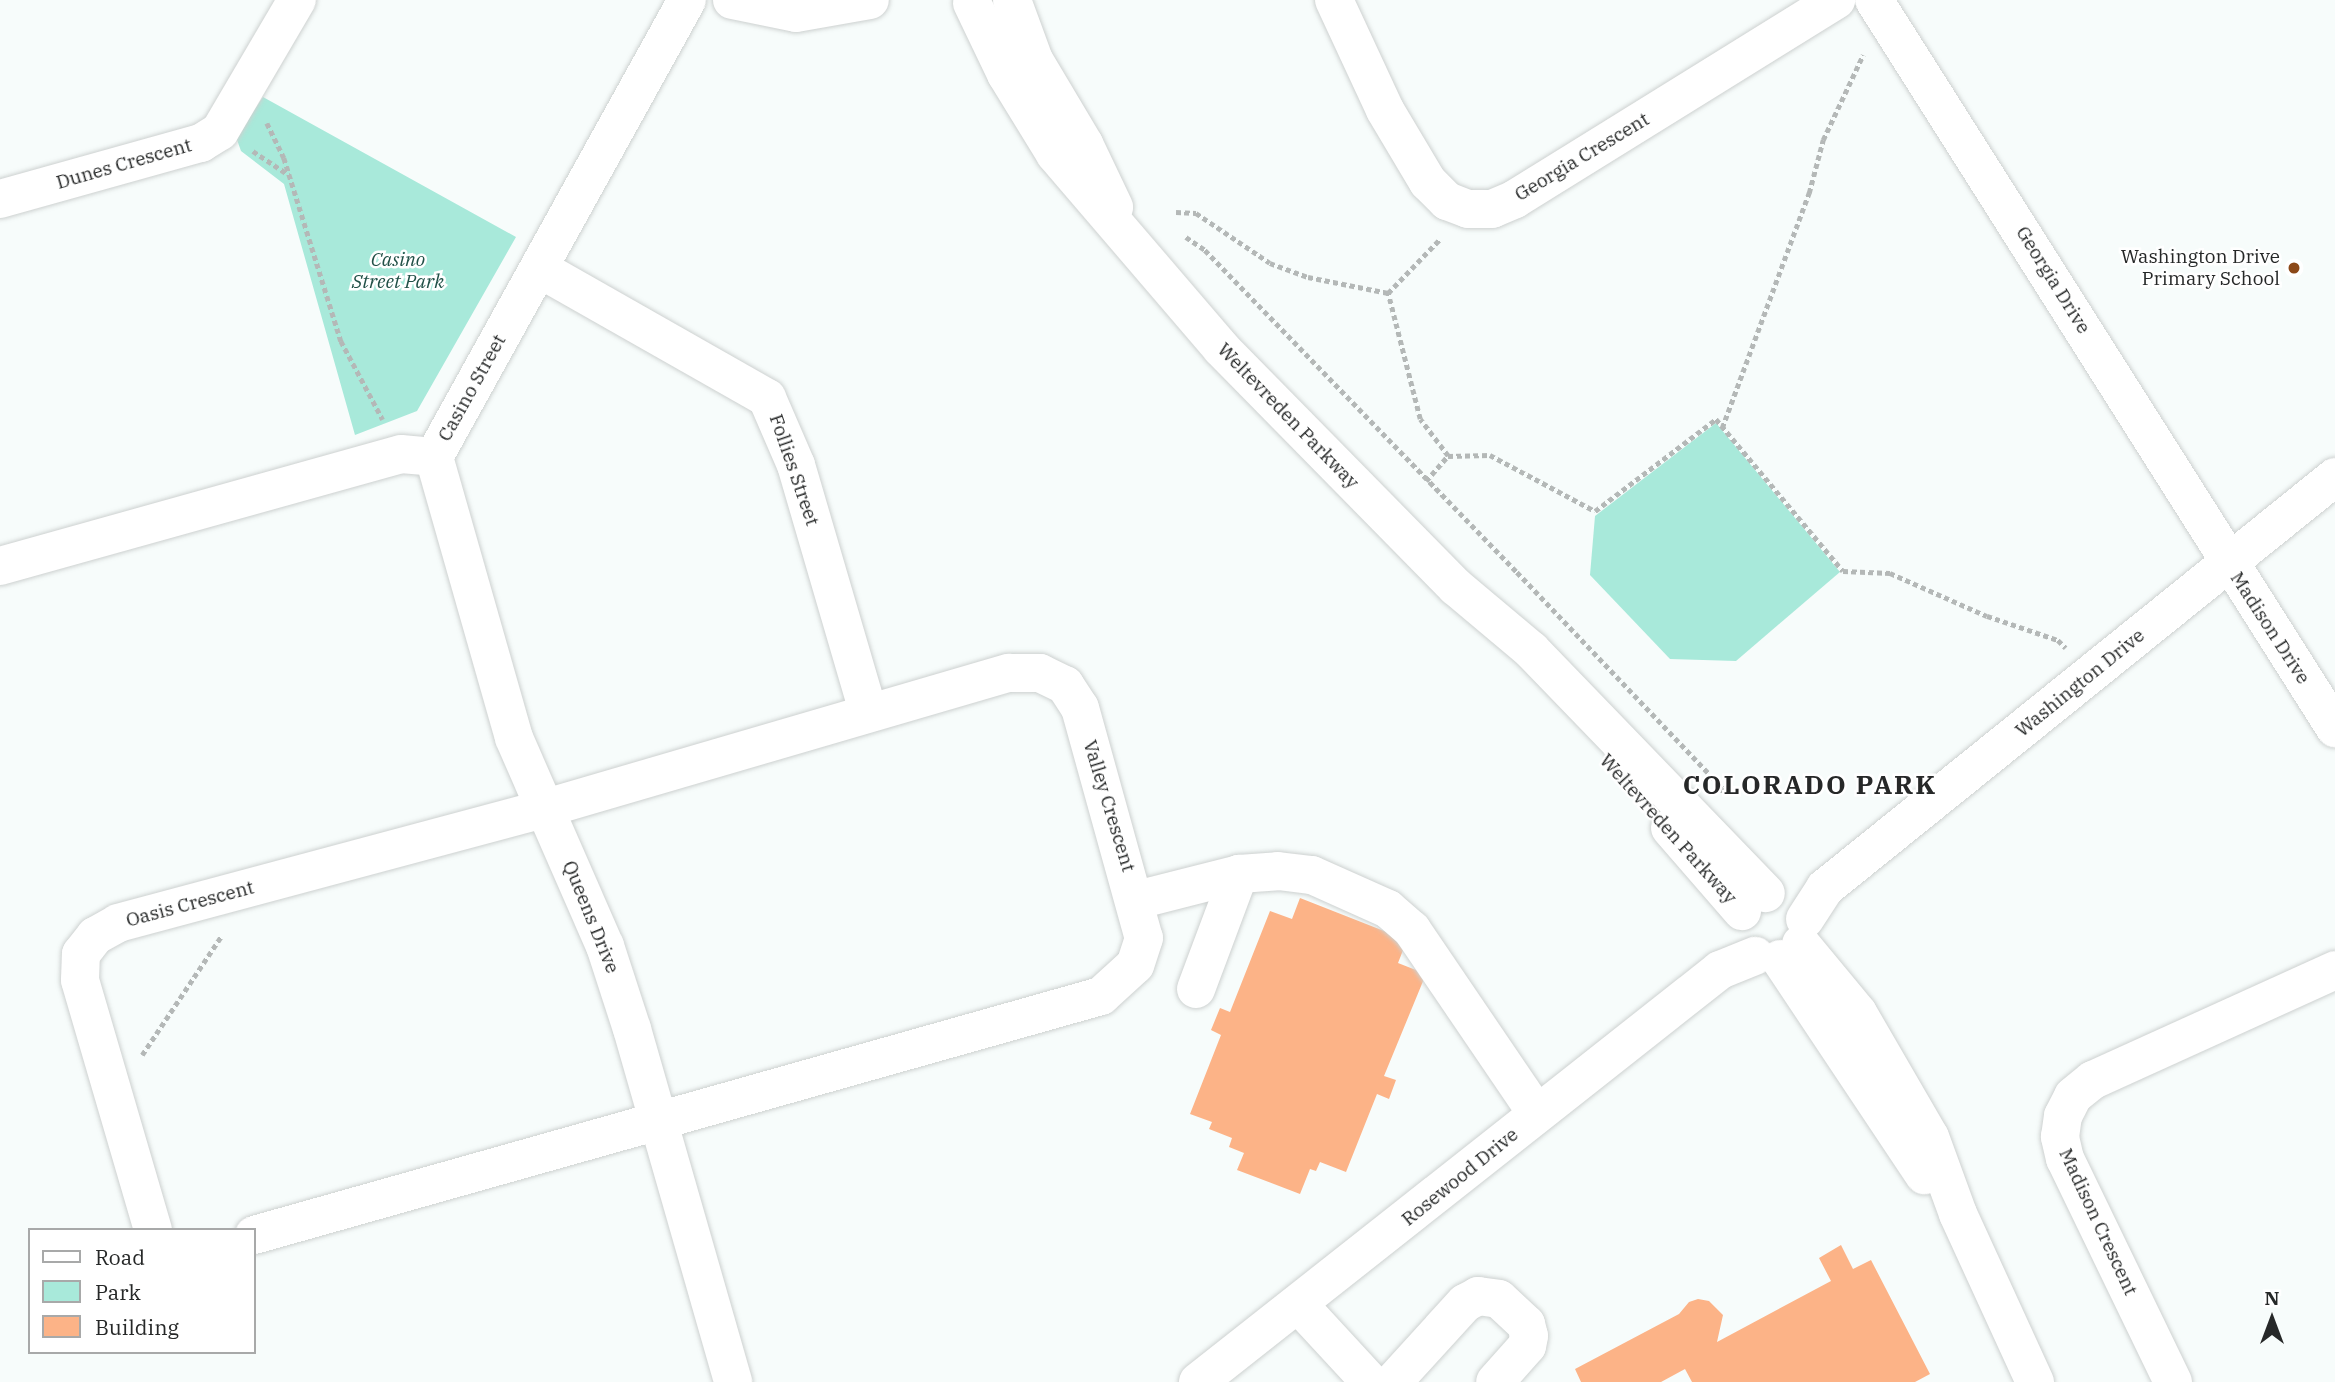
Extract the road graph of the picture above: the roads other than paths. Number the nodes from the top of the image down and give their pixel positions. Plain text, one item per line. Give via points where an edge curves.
1 (297, 0) edge
2 (687, 0) edge
3 (732, 0) edge
4 (870, 0) edge
5 (1012, 0) edge
6 (1334, 0) edge
7 (1836, 0) edge
8 (977, 1) edge
9 (1879, 6) edge
10 (0, 199) edge
11 (1127, 238) junction
12 (540, 269) junction
13 (418, 455) junction
14 (2335, 477) edge
15 (2228, 564) junction
16 (0, 566) edge
17 (868, 712) junction
18 (2335, 728) edge
19 (546, 808) junction
20 (1239, 874) junction
21 (1137, 900) junction
22 (1778, 923) junction
23 (2335, 970) edge
24 (1196, 989) dead end
25 (1537, 1115) junction
26 (659, 1121) junction
27 (152, 1228) edge
28 (256, 1234) edge
29 (1298, 1305) junction
30 (733, 1382) edge
31 (1198, 1382) edge
32 (1370, 1382) edge
33 (1393, 1382) edge
34 (1495, 1382) edge
35 (2035, 1382) edge
36 (2174, 1382) edge

1 - 10 street, Dunes Crescent via 231,116 201,143
2 - 12 street, Casino Street
3 - 4 street via 796,13
5 - 11 street, Weltevreden Parkway via 1034,60 1090,155
6 - 7 street, Georgia Crescent via 1385,110 1428,182 1447,201 1468,209 1492,208 1515,199
8 - 11 street, Weltevreden Parkway via 1006,74 1055,155
9 - 15 street, Georgia Drive
11 - 22 street, Weltevreden Parkway via 1221,348 1456,587 1516,666 1704,864
12 - 13 street, Casino Street
12 - 17 street, Follies Street via 767,398 796,465
13 - 16 street
13 - 19 street, Queens Drive via 514,738
14 - 15 street, Washington Drive
15 - 18 street, Madison Drive
15 - 22 street, Washington Drive
17 - 19 street, Valley Crescent
17 - 21 street, Valley Crescent via 1009,673 1040,673 1065,685 1080,708
19 - 26 street, Queens Drive via 605,946
19 - 27 street, Oasis Crescent via 118,923 95,936 81,954 80,980
20 - 21 street
20 - 24 street
20 - 25 street via 1278,871 1312,875 1388,909 1412,930
21 - 26 street, Valley Crescent via 1144,938 1135,965 1101,996
22 - 25 street, Rosewood Drive
22 - 35 street, Weltevreden Parkway via 1858,1013 1930,1137 1958,1214
23 - 36 street, Madison Crescent via 2093,1080 2073,1096 2063,1116 2060,1137 2065,1159
25 - 29 street, Rosewood Drive
26 - 28 street
26 - 30 street, Queens Drive
29 - 31 street, Rosewood Drive
29 - 32 street
33 - 34 street via 1465,1303 1489,1296 1517,1314 1529,1336 1527,1346

